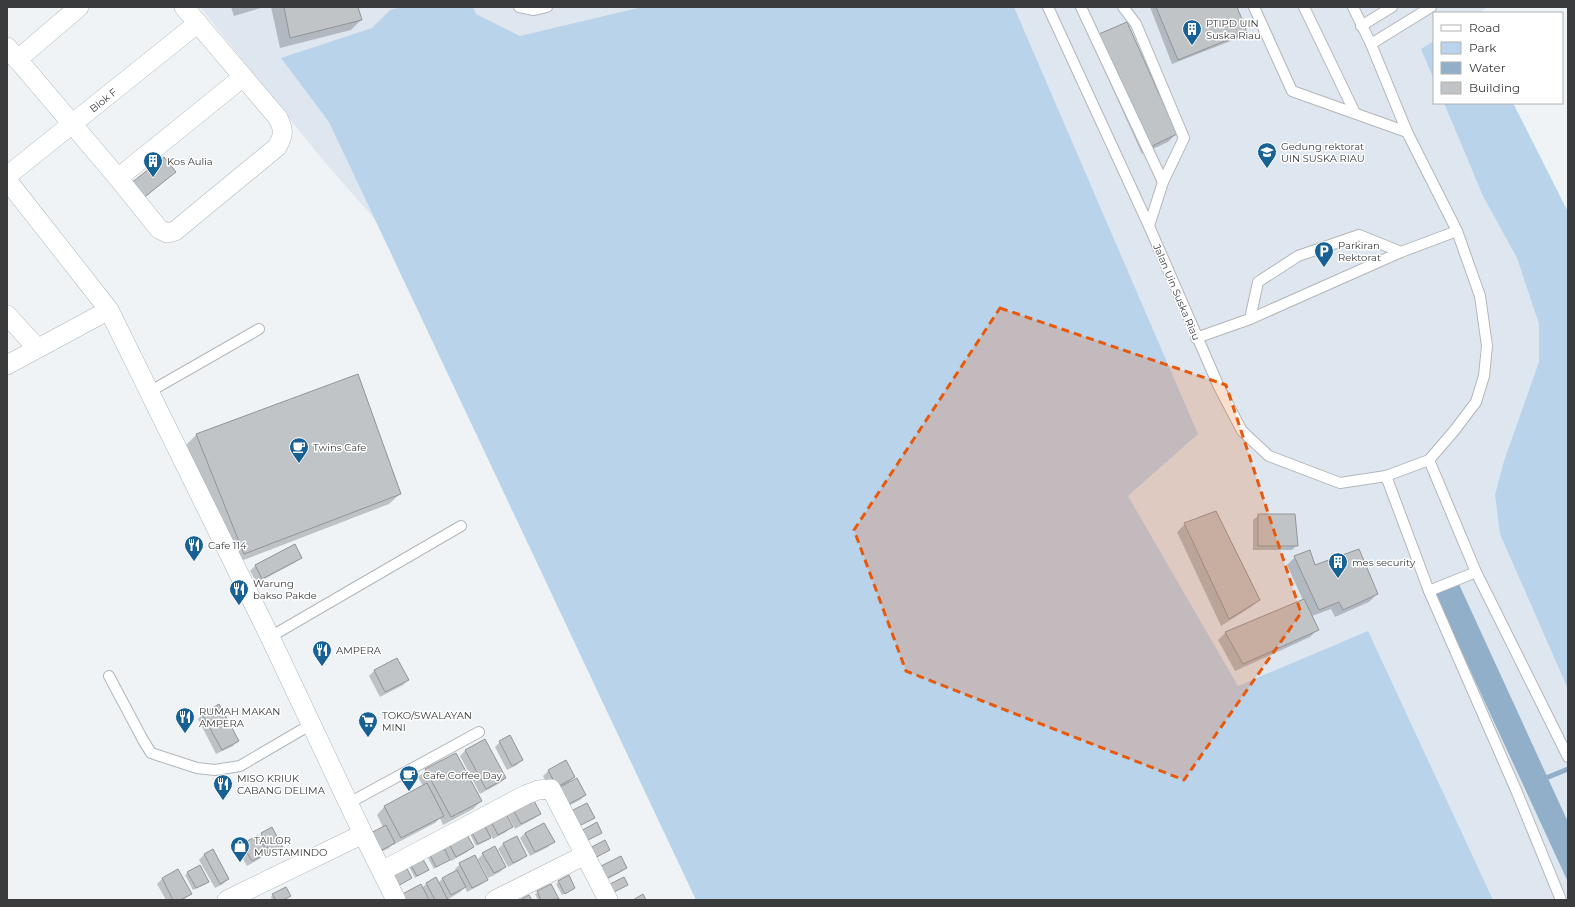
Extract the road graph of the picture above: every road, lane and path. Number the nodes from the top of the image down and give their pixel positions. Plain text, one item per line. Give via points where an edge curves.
1 (79, 7) edge
2 (184, 7) edge
3 (519, 7) edge
4 (548, 7) edge
5 (1048, 7) edge
6 (1080, 7) edge
7 (1123, 7) edge
8 (1254, 7) edge
9 (1304, 7) edge
10 (1353, 7) edge
11 (1392, 7) edge
12 (1431, 7) edge
13 (198, 23) junction
14 (1361, 26) junction
15 (1371, 44) junction
16 (12, 54) edge
17 (243, 77) junction
18 (1355, 113) junction
19 (72, 124) junction
20 (1407, 132) junction
21 (7, 176) edge
22 (118, 178) junction
23 (7, 180) edge
24 (1163, 182) junction
25 (1149, 226) junction
26 (1457, 231) junction
27 (1401, 252) junction
28 (109, 310) junction
29 (7, 314) edge
30 (1250, 319) junction
31 (258, 329) dead end
32 (1196, 338) junction
33 (37, 348) junction
34 (7, 365) edge
35 (148, 392) junction
36 (1429, 460) junction
37 (1386, 476) junction
38 (461, 526) dead end
39 (1472, 574) junction
40 (1434, 589) junction
41 (270, 637) junction
42 (109, 676) dead end
43 (310, 725) junction
44 (479, 732) dead end
45 (1568, 757) edge
46 (349, 803) junction
47 (363, 834) junction
48 (585, 855) junction
49 (382, 871) junction
50 (227, 900) edge
51 (396, 900) edge
52 (496, 900) edge
53 (608, 900) edge
54 (1561, 900) edge

1 - 16 street
2 - 13 street
3 - 4 lane via 534,10
5 - 25 lane, Jalan Uin Suska Riau
6 - 24 lane
7 - 24 lane via 1136,24 1184,138
8 - 18 lane via 1292,91
9 - 18 lane
10 - 14 lane, Jalan Uin Suska Riau
11 - 14 lane
12 - 15 lane
13 - 17 street
13 - 19 street, Blok F
14 - 15 lane, Jalan Uin Suska Riau
15 - 20 lane, Jalan Uin Suska Riau
16 - 19 street
17 - 22 street
17 - 22 street via 278,118 282,126 282,138 277,148 175,231 167,233 159,229
18 - 20 lane
19 - 21 street, Blok F
19 - 22 street
20 - 26 lane, Jalan Uin Suska Riau
23 - 28 street
24 - 25 lane
25 - 32 lane, Jalan Uin Suska Riau
26 - 27 lane
26 - 36 lane, Jalan Uin Suska Riau via 1480,296 1487,346 1484,376 1476,402
27 - 30 lane
27 - 30 lane via 1359,235 1298,256 1258,282
28 - 33 street
28 - 35 street
29 - 33 street
30 - 32 lane
31 - 35 lane
32 - 37 lane, Jalan Uin Suska Riau via 1242,432 1269,456 1340,483
33 - 34 street
35 - 41 street
36 - 37 lane, Jalan Uin Suska Riau
36 - 39 lane via 1452,514
37 - 40 lane via 1405,528
38 - 41 lane
39 - 40 lane
39 - 45 lane
40 - 54 lane
41 - 43 street
42 - 43 lane via 151,753 197,768 215,770 240,766
43 - 46 street
44 - 46 lane
46 - 47 street
47 - 49 street
47 - 50 street
48 - 49 street via 551,789 538,790
48 - 52 street
48 - 53 street
49 - 51 street

